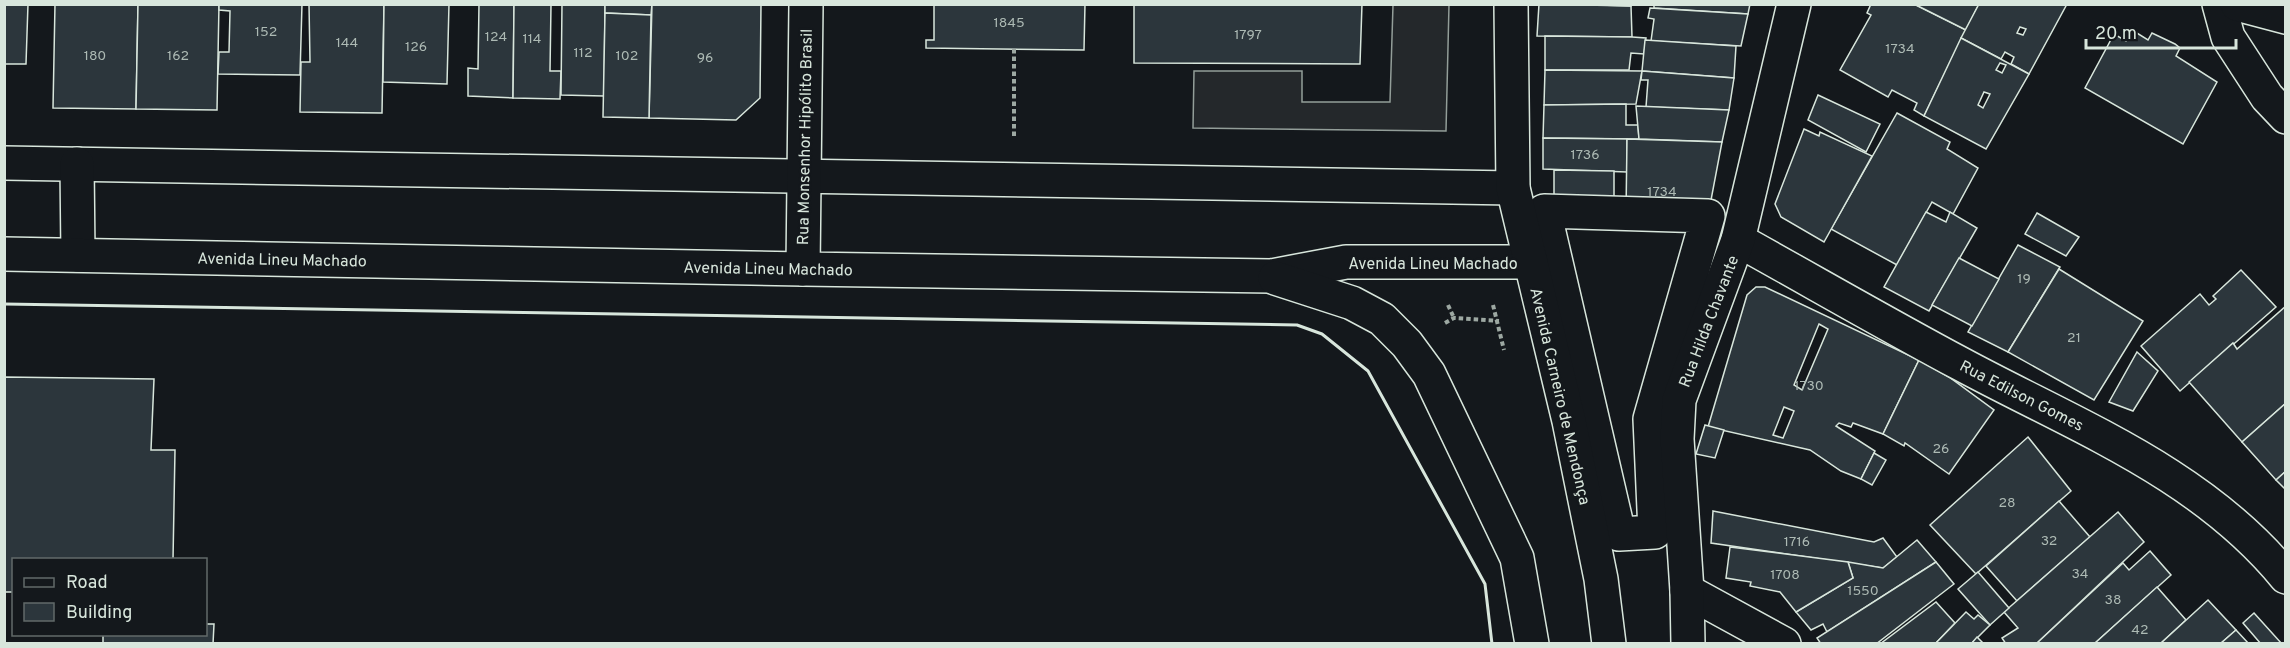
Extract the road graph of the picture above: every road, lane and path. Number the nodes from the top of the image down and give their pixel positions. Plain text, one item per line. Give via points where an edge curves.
1 (806, 4) edge
2 (1511, 4) edge
3 (1794, 4) edge
4 (2219, 4) edge
5 (2237, 4) edge
6 (2286, 17) edge
7 (1014, 49) dead end
8 (2286, 117) edge
9 (1014, 142) dead end
10 (4, 163) edge
11 (77, 164) junction
12 (804, 176) junction
13 (1513, 188) junction
14 (1708, 216) joint
15 (1738, 240) junction
16 (4, 254) edge
17 (78, 255) junction
18 (1531, 262) junction
19 (803, 269) junction
20 (1271, 276) junction
21 (1454, 318) dead end
22 (1507, 322) dead end
23 (2286, 577) edge
24 (1687, 591) junction
25 (1532, 644) edge
26 (1609, 644) edge
27 (1688, 644) edge
28 (1784, 644) edge

1 - 12 street, Rua Monsenhor Hipólito Brasil
2 - 13 street, Avenida Carneiro de Mendonça
3 - 15 street, Rua Hilda Chavante
4 - 8 street via 2228,37 2267,98
5 - 6 street
7 - 9 path
10 - 11 street
11 - 12 street
11 - 17 street
12 - 13 street
12 - 19 street, Rua Monsenhor Hipólito Brasil
13 - 18 street, Avenida Carneiro de Mendonça
14 - 14 street via 1544,211 1619,534 1655,532 1650,419
15 - 23 street, Rua Edilson Gomes via 1962,364 2146,459 2219,513 2267,554
15 - 24 street, Rua Hilda Chavante via 1679,400 1677,439
16 - 17 street, Avenida Lineu Machado
17 - 19 street, Avenida Lineu Machado
18 - 20 street, Avenida Lineu Machado via 1346,262
18 - 26 street, Avenida Carneiro de Mendonça via 1569,421
19 - 20 street, Avenida Lineu Machado
20 - 25 street via 1352,303 1382,319 1429,374 1517,558
21 - 22 path
24 - 27 street, Rua Hilda Chavante
24 - 28 street

